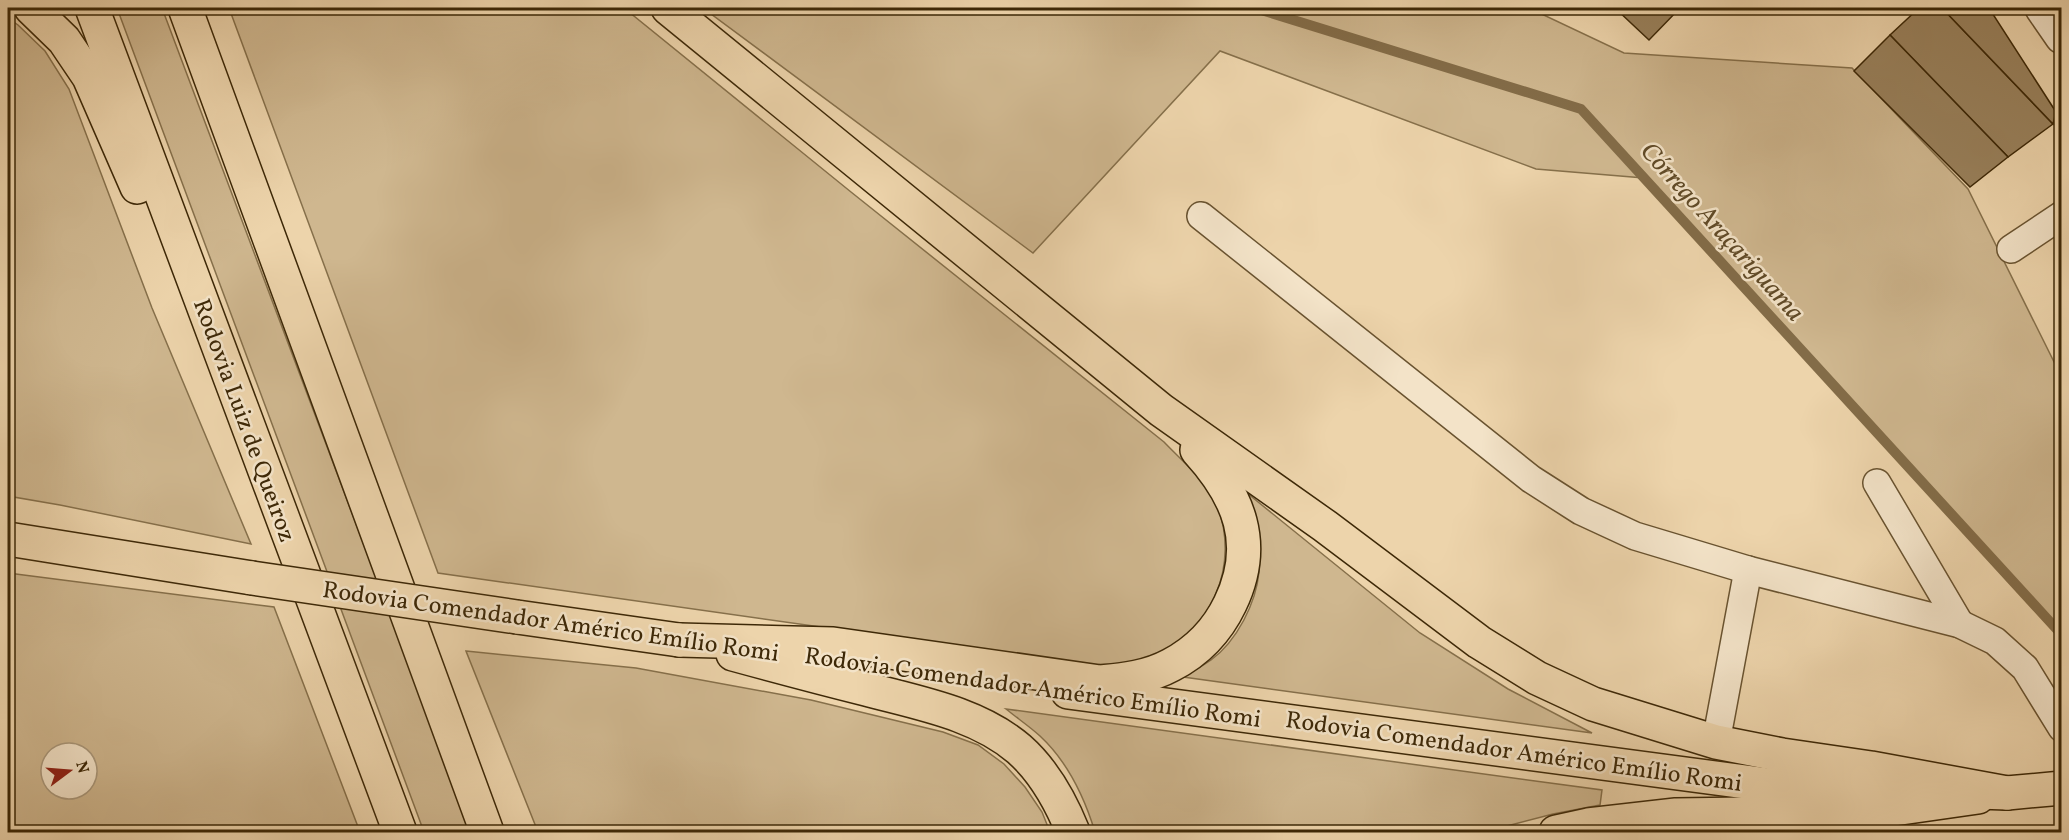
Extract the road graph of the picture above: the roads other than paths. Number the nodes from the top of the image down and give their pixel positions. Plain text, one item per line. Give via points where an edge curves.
1 (31, 8) edge
2 (92, 8) edge
3 (185, 8) edge
4 (204, 8) edge
5 (668, 8) edge
6 (2042, 8) edge
7 (2061, 37) edge
8 (256, 196) junction
9 (2061, 215) edge
10 (1201, 216) dead end
11 (2012, 249) dead end
12 (1161, 410) junction
13 (1877, 483) dead end
14 (284, 525) junction
15 (8, 539) edge
16 (1748, 570) junction
17 (1960, 624) junction
18 (679, 640) junction
19 (2061, 729) edge
20 (1716, 742) junction
21 (2061, 788) edge
22 (2007, 793) junction
23 (400, 832) edge
24 (487, 832) edge
25 (1073, 832) edge
26 (1556, 832) edge

1 - 14 main road via 64,40 89,76
2 - 14 main road, Rodovia Luiz de Queiroz
3 - 8 main road
4 - 8 main road
5 - 12 main road
6 - 7 street
8 - 24 main road
9 - 11 street
10 - 16 street via 1531,479 1571,505 1635,536
12 - 18 main road via 1225,484 1236,509 1244,545 1237,590 1220,622 1195,650 1170,666 1132,679 1100,682 833,644
12 - 20 main road via 1479,642 1537,678 1593,704
13 - 17 street
14 - 23 main road, Rodovia Luiz de Queiroz
15 - 18 main road, Rodovia Comendador Américo Emílio Romi, bridge
16 - 17 street
16 - 20 street
17 - 19 street via 1995,641 2025,668
18 - 22 main road, Rodovia Comendador Américo Emílio Romi via 1768,785
18 - 25 main road via 916,702 994,732 1036,765
20 - 22 main road
21 - 22 main road, Rodovia Comendador Américo Emílio Romi
22 - 26 main road via 1873,812 1676,815

